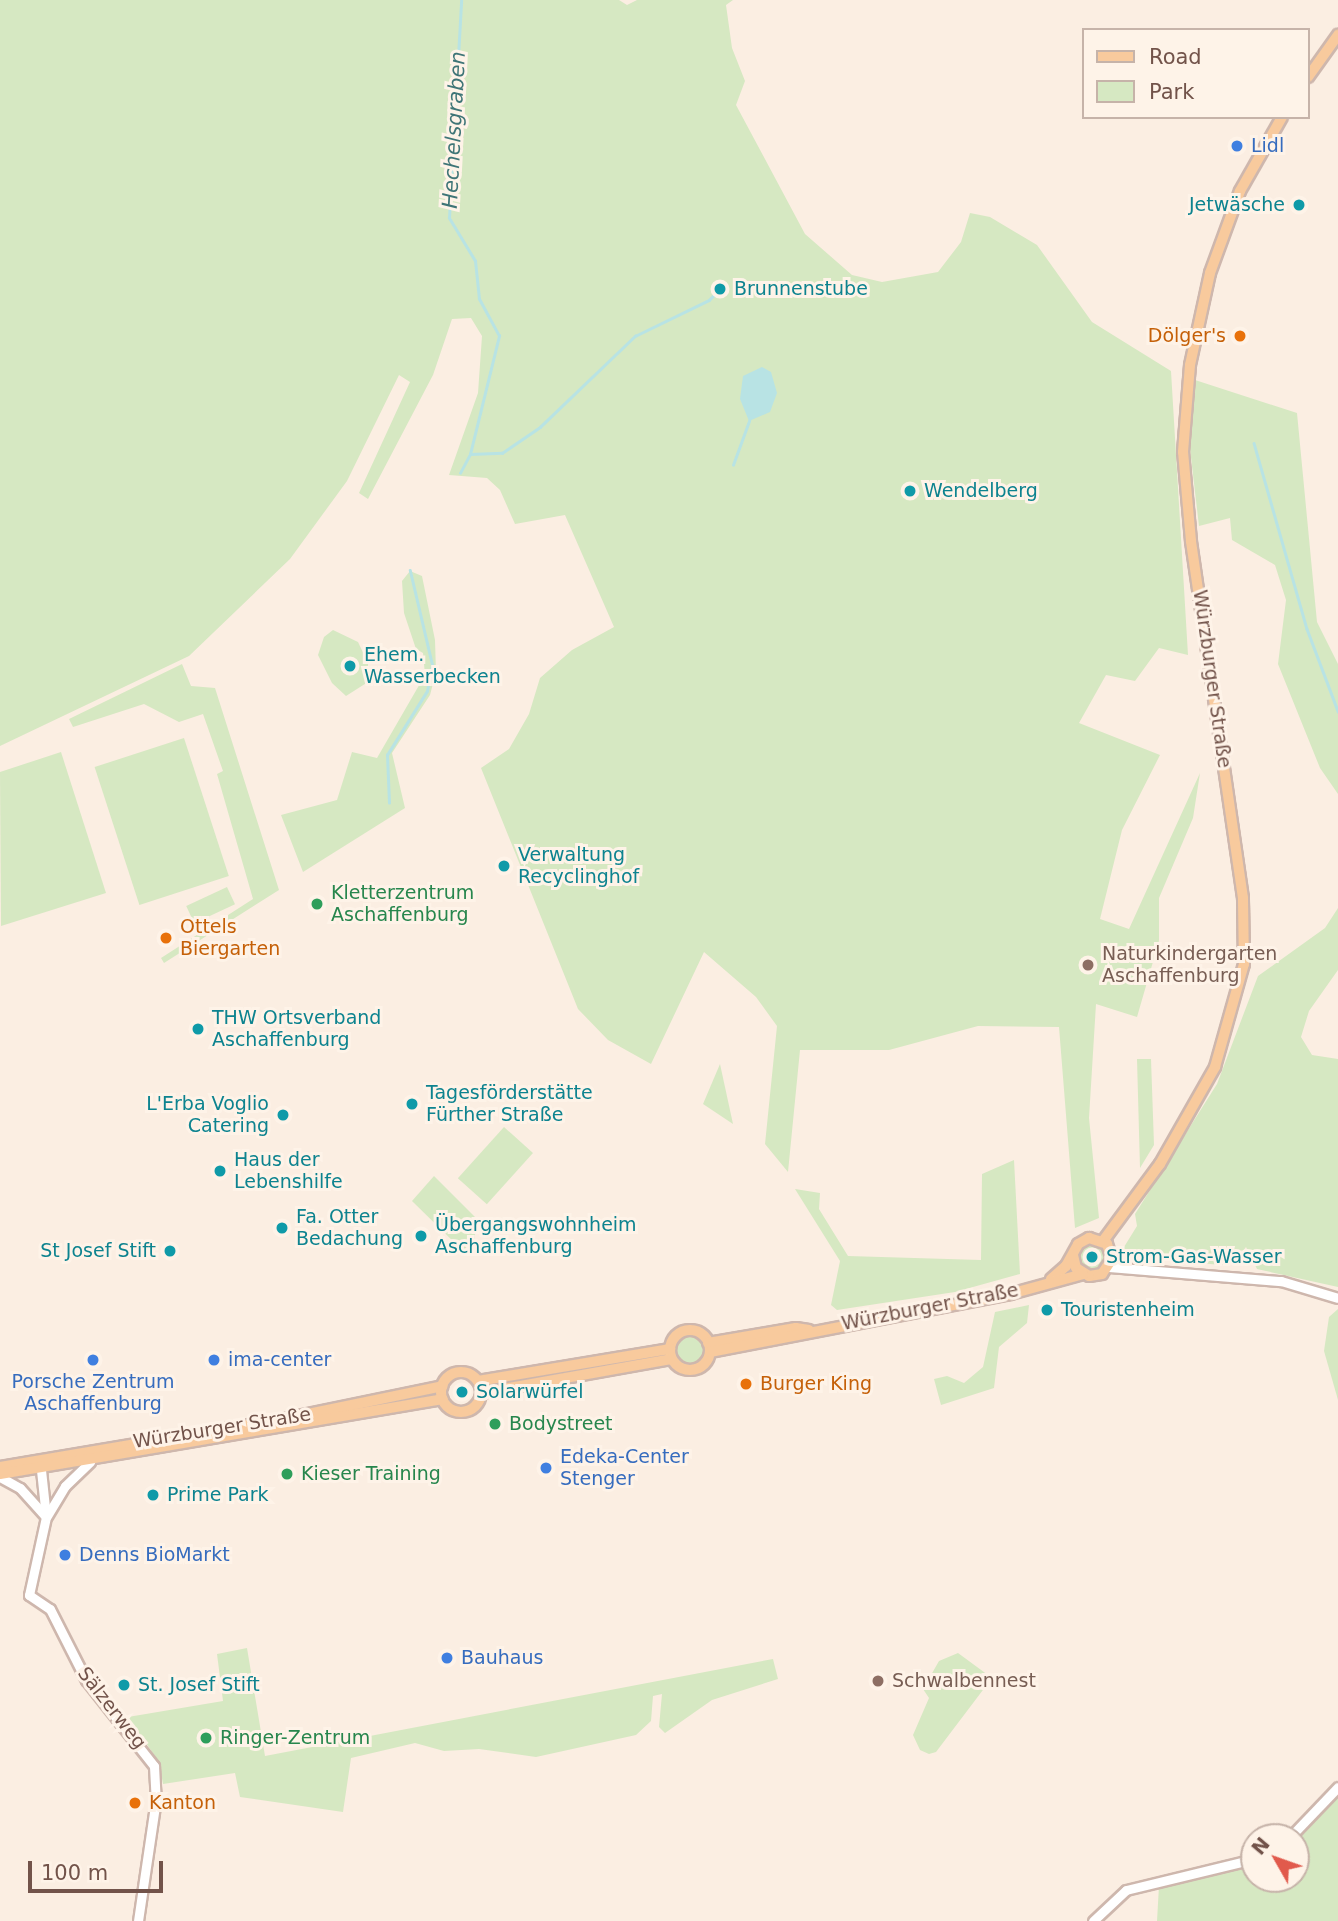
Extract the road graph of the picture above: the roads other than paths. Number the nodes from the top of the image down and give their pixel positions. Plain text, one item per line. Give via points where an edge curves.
1 (1338, 35) edge
2 (1310, 74) edge
3 (1281, 119) edge
4 (1105, 1242) junction
5 (1073, 1255) junction
6 (1110, 1263) junction
7 (1083, 1274) junction
8 (1049, 1280) junction
9 (1338, 1298) edge
10 (709, 1347) junction
11 (671, 1354) junction
12 (478, 1381) junction
13 (443, 1386) junction
14 (481, 1393) junction
15 (443, 1399) junction
16 (90, 1462) junction
17 (0, 1467) edge
18 (41, 1470) junction
19 (0, 1476) edge
20 (46, 1517) junction
21 (1338, 1787) edge
22 (1303, 1823) edge
23 (1240, 1862) edge
24 (138, 1921) edge
25 (1093, 1921) edge

1 - 2 main road
3 - 4 main road, Würzburger Straße via 1240,191 1210,273 1189,377 1183,452 1191,541 1241,886 1244,964 1215,1067 1160,1164
4 - 5 main road via 1082,1240
4 - 6 main road
5 - 7 main road
5 - 8 main road, Würzburger Straße
6 - 7 main road via 1098,1276
6 - 9 street via 1127,1270 1281,1281
7 - 8 main road, Würzburger Straße
8 - 10 main road, Würzburger Straße via 1010,1294
10 - 11 main road via 696,1331 684,1331
10 - 11 main road via 707,1361 694,1370 683,1370
11 - 12 main road
11 - 14 main road
12 - 13 main road via 459,1372
12 - 14 main road
13 - 15 main road
13 - 17 main road, Würzburger Straße
14 - 15 main road via 477,1405 466,1412 452,1410
15 - 16 main road, Würzburger Straße
16 - 18 main road, Würzburger Straße
16 - 20 street via 65,1486
18 - 19 main road, Würzburger Straße
18 - 20 street
19 - 20 street via 20,1488
20 - 24 street, Sälzerweg via 29,1595 50,1609 86,1680 154,1766 156,1799
21 - 22 street
23 - 25 street via 1126,1890

